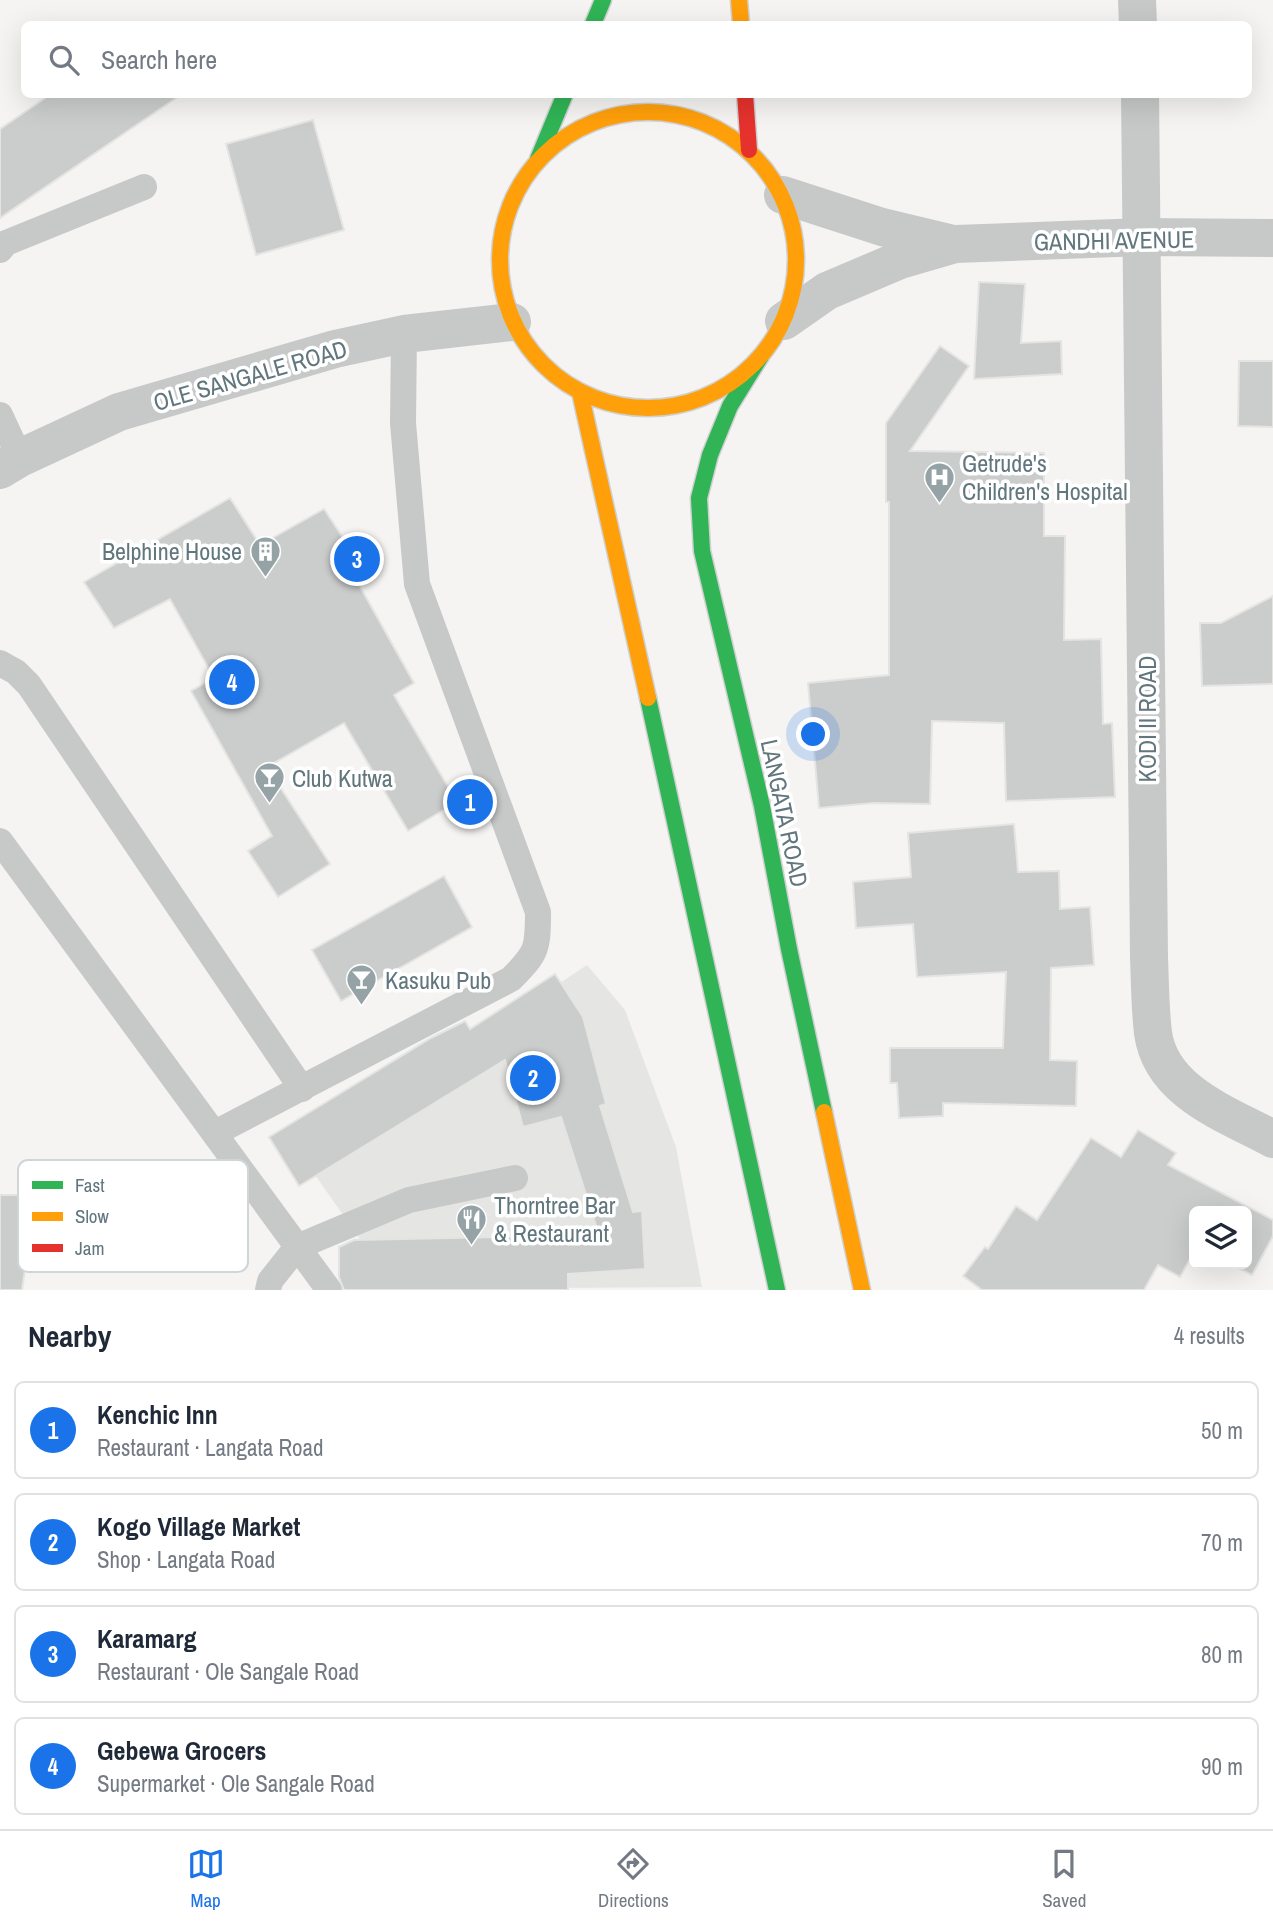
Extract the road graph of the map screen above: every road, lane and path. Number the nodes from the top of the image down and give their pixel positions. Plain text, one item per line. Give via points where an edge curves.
1 (603, 0) edge
2 (739, 0) edge
3 (1138, 0) edge
4 (594, 21) edge
5 (741, 21) edge
6 (1138, 21) edge
7 (563, 98) edge
8 (745, 98) edge
9 (1140, 98) edge
10 (749, 150) junction
11 (538, 161) junction
12 (144, 187) dead end
13 (782, 195) junction
14 (1143, 237) junction
15 (1273, 238) edge
16 (955, 244) junction
17 (0, 250) edge
18 (784, 321) junction
19 (512, 322) junction
20 (404, 334) junction
21 (761, 356) junction
22 (580, 392) junction
23 (0, 415) edge
24 (10, 464) edge
25 (0, 663) edge
26 (0, 841) edge
27 (302, 1088) junction
28 (215, 1133) junction
29 (1273, 1139) edge
30 (235, 1160) edge
31 (248, 1178) edge
32 (515, 1178) dead end
33 (298, 1247) junction
34 (268, 1290) edge
35 (329, 1290) edge
36 (777, 1290) edge
37 (862, 1290) edge

1 - 4 main road
2 - 5 main road
3 - 6 street
7 - 11 main road
8 - 10 main road
9 - 14 street, KODI II ROAD
10 - 11 main road, LANGATA ROAD via 710,124 665,112 618,115 574,131
10 - 13 main road, LANGATA ROAD
11 - 19 main road via 514,197 501,238 501,280
12 - 17 lane via 6,243
13 - 16 street, GANDHI AVENUE via 882,227
13 - 18 main road, LANGATA ROAD via 795,236 795,279
14 - 15 street, GANDHI AVENUE
14 - 16 street, GANDHI AVENUE
14 - 29 street, KODI II ROAD via 1153,1035 1167,1071 1186,1091
16 - 18 street, GANDHI AVENUE via 827,290
18 - 21 main road, LANGATA ROAD
19 - 20 street, OLE SANGALE ROAD
19 - 22 main road via 540,363
20 - 24 street, OLE SANGALE ROAD via 335,349 119,412
20 - 27 lane via 403,423 417,584 538,912 538,942 511,979
21 - 22 main road via 723,388 677,405 627,407
21 - 37 main road, LANGATA ROAD via 730,406 710,455 699,498 702,551 762,806
22 - 36 main road
23 - 24 lane
25 - 27 lane via 29,685
26 - 28 lane
27 - 28 lane
28 - 30 lane
31 - 33 lane
32 - 33 lane via 409,1200
33 - 34 lane via 270,1281
33 - 35 lane

